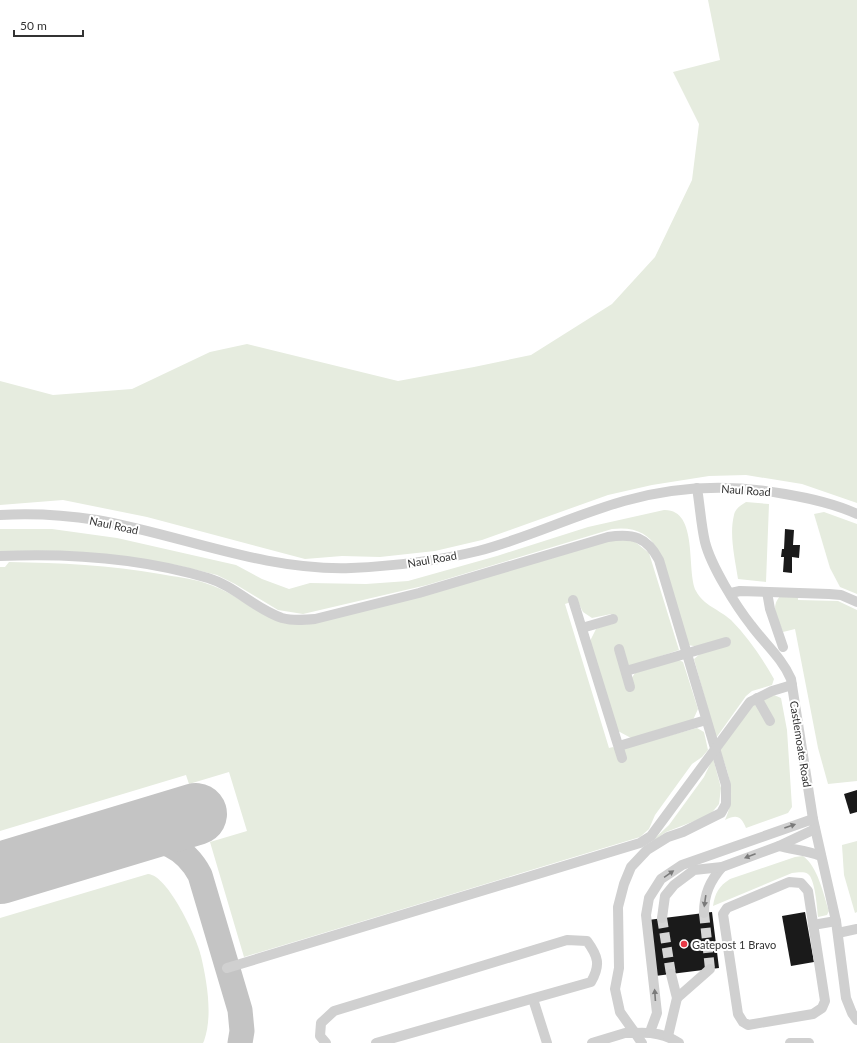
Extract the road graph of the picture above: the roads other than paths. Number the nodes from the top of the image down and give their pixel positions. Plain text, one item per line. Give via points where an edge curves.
1 (697, 488) junction
2 (857, 514) edge
3 (0, 515) edge
4 (0, 556) edge
5 (768, 592) junction
6 (731, 593) junction
7 (573, 600) dead end
8 (857, 602) edge
9 (613, 619) dead end
10 (582, 628) junction
11 (726, 642) dead end
12 (783, 647) dead end
13 (619, 649) dead end
14 (686, 654) junction
15 (626, 671) junction
16 (792, 685) junction
17 (630, 687) dead end
18 (757, 698) junction
19 (706, 720) junction
20 (770, 721) dead end
21 (618, 746) junction
22 (715, 750) junction
23 (622, 758) dead end
24 (814, 824) junction
25 (779, 846) junction
26 (821, 856) junction
27 (722, 867) junction
28 (704, 913) tunnel mouth
29 (662, 918) tunnel mouth
30 (836, 921) junction
31 (813, 925) junction
32 (857, 929) edge
33 (838, 933) junction
34 (227, 968) dead end
35 (710, 969) dead end
36 (671, 974) tunnel mouth
37 (677, 998) junction
38 (533, 999) junction
39 (857, 1020) edge
40 (650, 1032) junction
41 (636, 1034) junction
42 (668, 1036) junction
43 (326, 1043) edge
44 (376, 1043) edge
45 (547, 1043) edge
46 (592, 1043) edge
47 (642, 1043) edge
48 (679, 1043) edge
49 (790, 1043) edge
50 (809, 1043) edge

1 - 2 street, Naul Road via 764,490 821,502
1 - 3 street, Naul Road via 622,502 478,550 388,566 348,568 281,563 96,520
1 - 6 street, Castlemoate Road via 705,544
4 - 14 street via 93,557 188,572 225,584 283,618 299,620 316,619 419,593 622,534 633,536 653,550
5 - 6 street
5 - 8 street via 841,595
5 - 12 street via 770,609
6 - 16 street, Castlemoate Road via 746,619 785,666
7 - 10 street
9 - 10 street
10 - 21 street
11 - 14 street
13 - 15 street
14 - 15 street
14 - 19 street
15 - 17 street
16 - 18 street
16 - 24 street, Castlemoate Road
18 - 20 street
18 - 22 street via 750,702
19 - 21 street
19 - 22 street
21 - 23 street
22 - 34 street via 652,836 640,843
22 - 41 street via 727,794 726,804 721,813 668,837 647,850 630,867 624,884 618,907 619,968 615,989 620,1012
24 - 25 street
24 - 26 street, Castlemoate Road
40 -> 24 street via 657,1013 646,916 649,898 661,879 682,864
25 - 26 street
25 -> 27 street
26 - 30 street, Castlemoate Road
27 -> 28 street via 712,880 704,898
27 - 29 street via 694,870 674,885 665,896
30 - 31 street
30 - 33 street, Castlemoate Road
31 - 31 street via 808,891 801,883 796,882 789,882 724,910 738,1014 743,1022 748,1025 813,1014 822,1008 824,1001
32 - 33 street
33 - 39 street, Castlemoate Road via 846,998
35 - 37 street
36 - 37 street
37 - 42 street
38 - 43 street via 591,982 597,972 596,954 587,941 566,940 334,1011 320,1023 320,1036
38 - 44 street
38 - 45 street
40 - 41 street
40 - 42 street
41 - 46 street via 625,1033
41 - 47 street
42 - 48 street
49 - 50 street

